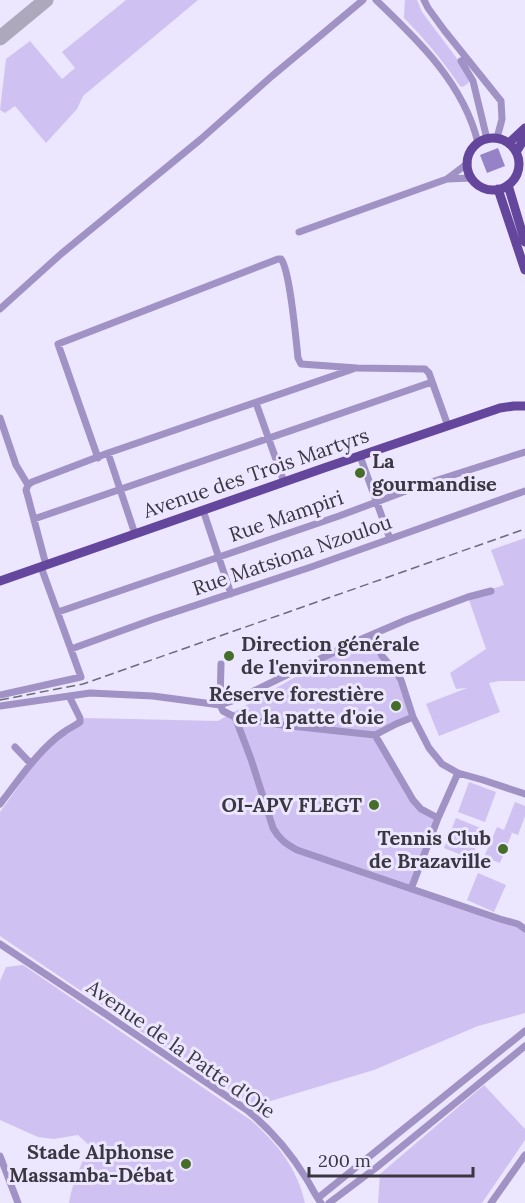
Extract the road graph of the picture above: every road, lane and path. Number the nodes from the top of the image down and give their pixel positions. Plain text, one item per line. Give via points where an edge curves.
1 (363, 0) edge
2 (376, 0) edge
3 (424, 0) edge
4 (430, 0) edge
5 (431, 14) junction
6 (461, 61) dead end
7 (458, 94) junction
8 (478, 104) junction
9 (525, 128) edge
10 (525, 138) edge
11 (488, 140) junction
12 (509, 143) junction
13 (516, 152) junction
14 (468, 163) junction
15 (472, 178) junction
16 (447, 179) junction
17 (503, 187) junction
18 (299, 232) dead end
19 (525, 242) edge
20 (525, 270) edge
21 (0, 309) edge
22 (357, 368) junction
23 (432, 382) junction
24 (256, 403) junction
25 (525, 406) edge
26 (0, 418) edge
27 (448, 426) junction
28 (269, 439) junction
29 (525, 452) edge
30 (108, 453) junction
31 (360, 456) junction
32 (98, 458) junction
33 (284, 482) junction
34 (28, 485) junction
35 (120, 490) junction
36 (525, 492) edge
37 (376, 502) junction
38 (203, 510) junction
39 (34, 519) junction
40 (135, 534) junction
41 (390, 539) junction
42 (218, 556) junction
43 (44, 566) junction
44 (0, 581) edge
45 (491, 591) dead end
46 (231, 594) junction
47 (58, 612) junction
48 (372, 636) junction
49 (71, 649) junction
50 (221, 664) dead end
51 (0, 694) edge
52 (69, 696) junction
53 (220, 705) junction
54 (0, 706) edge
55 (235, 717) junction
56 (413, 717) junction
57 (375, 735) junction
58 (15, 747) dead end
59 (31, 764) junction
60 (458, 773) junction
61 (525, 794) edge
62 (0, 804) edge
63 (438, 818) junction
64 (411, 889) junction
65 (525, 928) edge
66 (0, 944) edge
67 (525, 1032) edge
68 (525, 1046) edge
69 (525, 1155) edge
70 (0, 1156) edge
71 (319, 1201) edge
72 (18, 1203) edge
73 (329, 1203) edge
74 (491, 1203) edge

1 - 21 street
2 - 7 street via 430,54
3 - 5 street
4 - 5 street
5 - 11 street via 501,101 502,119
6 - 8 street via 473,81
7 - 8 street
7 - 11 street via 474,125
8 - 11 street
9 - 12 main road
10 - 13 main road
11 - 12 main road
11 - 14 main road via 471,150
12 - 13 main road
13 - 17 main road via 518,172
14 - 15 main road
14 - 16 street
15 - 16 street
15 - 17 main road via 488,189
16 - 18 street
17 - 19 main road
17 - 20 main road
22 - 23 street via 425,369
22 - 24 street
22 - 32 street via 304,365 298,361 284,264 281,259 274,260 58,344
23 - 27 street
23 - 28 street
24 - 28 street
24 - 30 street
25 - 27 main road, Avenue des Trois Martyrs via 500,408
26 - 34 street via 16,465
27 - 31 main road, Avenue des Trois Martyrs
28 - 33 street
28 - 35 street
29 - 37 street, Rue Mampiri
30 - 32 street
30 - 35 street
31 - 33 main road, Avenue des Trois Martyrs
31 - 37 street
32 - 34 street
33 - 38 main road, Avenue des Trois Martyrs
34 - 39 street
35 - 39 street
35 - 40 street
36 - 41 street, Rue Matsiona Nzoulou
37 - 41 street
37 - 42 street, Rue Mampiri
38 - 40 main road, Avenue des Trois Martyrs
38 - 42 street
39 - 43 street
40 - 43 main road, Avenue des Trois Martyrs
41 - 46 street, Rue Matsiona Nzoulou
42 - 46 street
42 - 47 street, Rue Mampiri
43 - 44 main road, Avenue des Trois Martyrs
43 - 47 street
45 - 48 street
46 - 49 street, Rue Matsiona Nzoulou
47 - 49 street
48 - 53 street
48 - 56 street via 401,680
49 - 51 street via 79,678
50 - 53 street
52 - 53 street via 153,696
52 - 54 street
52 - 59 street via 80,722 62,733
53 - 55 street
55 - 57 street
55 - 64 street via 273,828 284,843
56 - 57 street
56 - 60 street via 435,757
57 - 63 street via 413,800
58 - 59 street
59 - 62 street
60 - 61 street
60 - 63 street
63 - 64 street
64 - 65 street
66 - 71 street, Avenue de la Patte d'Oie via 247,1110 280,1142
67 - 71 street
68 - 73 street
69 - 74 street
70 - 72 street

